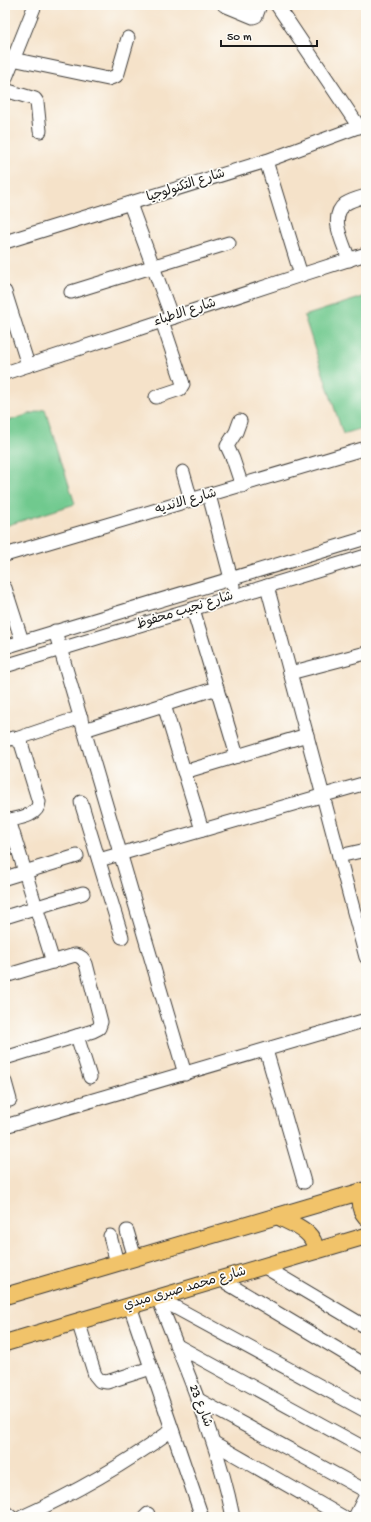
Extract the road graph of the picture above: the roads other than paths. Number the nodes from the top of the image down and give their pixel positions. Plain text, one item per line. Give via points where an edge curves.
1 (35, 5) edge
2 (224, 5) edge
3 (260, 5) edge
4 (277, 5) edge
5 (128, 38) dead end
6 (12, 59) junction
7 (5, 80) edge
8 (5, 90) edge
9 (362, 125) edge
10 (40, 131) dead end
11 (266, 160) junction
12 (366, 196) edge
13 (130, 204) junction
14 (5, 242) edge
15 (229, 243) dead end
16 (366, 254) edge
17 (349, 260) junction
18 (153, 266) junction
19 (301, 275) junction
20 (5, 292) edge
21 (71, 292) dead end
22 (8, 309) edge
23 (167, 320) junction
24 (28, 365) junction
25 (5, 373) edge
26 (156, 397) dead end
27 (240, 421) dead end
28 (366, 448) edge
29 (183, 472) dead end
30 (242, 486) junction
31 (209, 495) junction
32 (191, 500) junction
33 (366, 538) edge
34 (5, 555) edge
35 (366, 556) edge
36 (231, 578) junction
37 (267, 586) junction
38 (5, 588) edge
39 (236, 596) junction
40 (193, 609) junction
41 (55, 632) junction
42 (22, 641) junction
43 (5, 647) edge
44 (60, 648) junction
45 (366, 653) edge
46 (5, 666) edge
47 (290, 674) junction
48 (217, 688) junction
49 (164, 705) junction
50 (83, 724) junction
51 (306, 735) junction
52 (11, 739) edge
53 (237, 756) junction
54 (184, 772) junction
55 (366, 783) edge
56 (323, 795) junction
57 (81, 802) dead end
58 (7, 820) edge
59 (202, 830) junction
60 (366, 850) edge
61 (121, 854) junction
62 (77, 856) dead end
63 (339, 856) junction
64 (99, 860) junction
65 (25, 872) junction
66 (5, 878) edge
67 (84, 893) dead end
68 (36, 908) junction
69 (5, 917) edge
70 (122, 937) dead end
71 (366, 957) edge
72 (53, 962) junction
73 (5, 976) edge
74 (366, 1020) edge
75 (78, 1036) junction
76 (266, 1050) junction
77 (5, 1058) edge
78 (185, 1074) junction
79 (90, 1076) dead end
80 (5, 1082) edge
81 (10, 1100) dead end
82 (5, 1126) edge
83 (304, 1182) dead end
84 (364, 1190) edge
85 (277, 1216) junction
86 (366, 1217) edge
87 (127, 1231) dead end
88 (110, 1236) dead end
89 (366, 1236) edge
90 (315, 1251) junction
91 (135, 1258) junction
92 (118, 1263) junction
93 (264, 1266) junction
94 (220, 1279) junction
95 (5, 1296) edge
96 (158, 1298) junction
97 (130, 1306) junction
98 (78, 1321) junction
99 (366, 1327) edge
100 (5, 1343) edge
101 (176, 1345) junction
102 (366, 1366) edge
103 (151, 1368) junction
104 (197, 1399) junction
105 (366, 1411) edge
106 (172, 1430) junction
107 (214, 1443) junction
108 (366, 1449) edge
109 (366, 1491) edge
110 (366, 1495) edge
111 (5, 1512) edge
112 (360, 1512) edge
113 (11, 1517) edge
114 (22, 1517) edge
115 (202, 1517) edge
116 (234, 1517) edge
117 (343, 1517) edge

1 - 6 street
2 - 3 street via 253,17 256,16
4 - 9 street
5 - 6 street via 118,73 108,79
6 - 7 street
8 - 10 street via 35,99
9 - 11 street, شارع التكنولوجيا
11 - 13 street, شارع التكنولوجيا
11 - 19 street
12 - 17 street via 345,204 338,215 337,223
13 - 14 street, شارع التكنولوجيا
13 - 18 street
15 - 18 street
16 - 17 street, شارع الاطباء
17 - 19 street, شارع الاطباء
18 - 21 street
18 - 23 street
19 - 23 street, شارع الاطباء
20 - 22 street
22 - 24 street
23 - 24 street, شارع الاطباء
23 - 26 street via 183,384 180,389
24 - 25 street, شارع الاطباء
27 - 30 street via 227,446
28 - 30 street, شارع الانديه
29 - 32 street
30 - 31 street, شارع الانديه
31 - 32 street, شارع الانديه
31 - 36 street
32 - 34 street, شارع الانديه
33 - 36 street, شارع نجيب محفوظ
35 - 37 street, شارع نجيب محفوظ
36 - 39 street
36 - 41 street, شارع نجيب محفوظ
37 - 39 street, شارع نجيب محفوظ
37 - 47 street
38 - 42 street
39 - 40 street, شارع نجيب محفوظ
40 - 44 street, شارع نجيب محفوظ
40 - 48 street
41 - 42 street, شارع نجيب محفوظ
41 - 44 street
42 - 43 street, شارع نجيب محفوظ
44 - 46 street, شارع نجيب محفوظ
44 - 50 street
45 - 47 street
47 - 51 street
48 - 49 street
48 - 53 street
49 - 50 street
49 - 54 street
50 - 52 street
50 - 61 street
51 - 53 street
51 - 56 street
52 - 58 street via 22,746 39,805 32,813
53 - 54 street
54 - 59 street
55 - 56 street
56 - 59 street
56 - 63 street
57 - 64 street
58 - 65 street
59 - 61 street
60 - 63 street
61 - 64 street
61 - 78 street
62 - 65 street
63 - 71 street
64 - 70 street
65 - 66 street
65 - 68 street
67 - 68 street
68 - 69 street
68 - 72 street
72 - 73 street
72 - 75 street via 75,955 82,958 86,964 101,1022 96,1030
74 - 76 street
75 - 77 street
75 - 79 street
76 - 78 street
76 - 83 street
78 - 82 street
80 - 81 street
84 - 85 main road
84 - 86 main road via 359,1197 359,1204
85 - 90 main road via 309,1235 314,1240
85 - 91 main road
87 - 91 street
88 - 92 street
89 - 90 main road, شارع محمد صبرى مبدي
90 - 93 main road, شارع محمد صبرى مبدي
91 - 92 main road
92 - 95 main road
93 - 94 main road, شارع محمد صبرى مبدي
93 - 99 street
94 - 96 main road, شارع محمد صبرى مبدي
94 - 102 street
96 - 97 main road, شارع محمد صبرى مبدي
96 - 101 street, شارع 23
96 - 105 street
97 - 98 main road, شارع محمد صبرى مبدي
97 - 103 street
98 - 100 main road, شارع محمد صبرى مبدي
98 - 103 street via 95,1375 100,1380 107,1382
101 - 104 street, شارع 23
101 - 108 street
103 - 106 street
104 - 107 street, شارع 23
104 - 109 street
106 - 114 street via 97,1480
106 - 115 street
107 - 116 street, شارع 23
107 - 117 street
110 - 112 street
111 - 113 street

